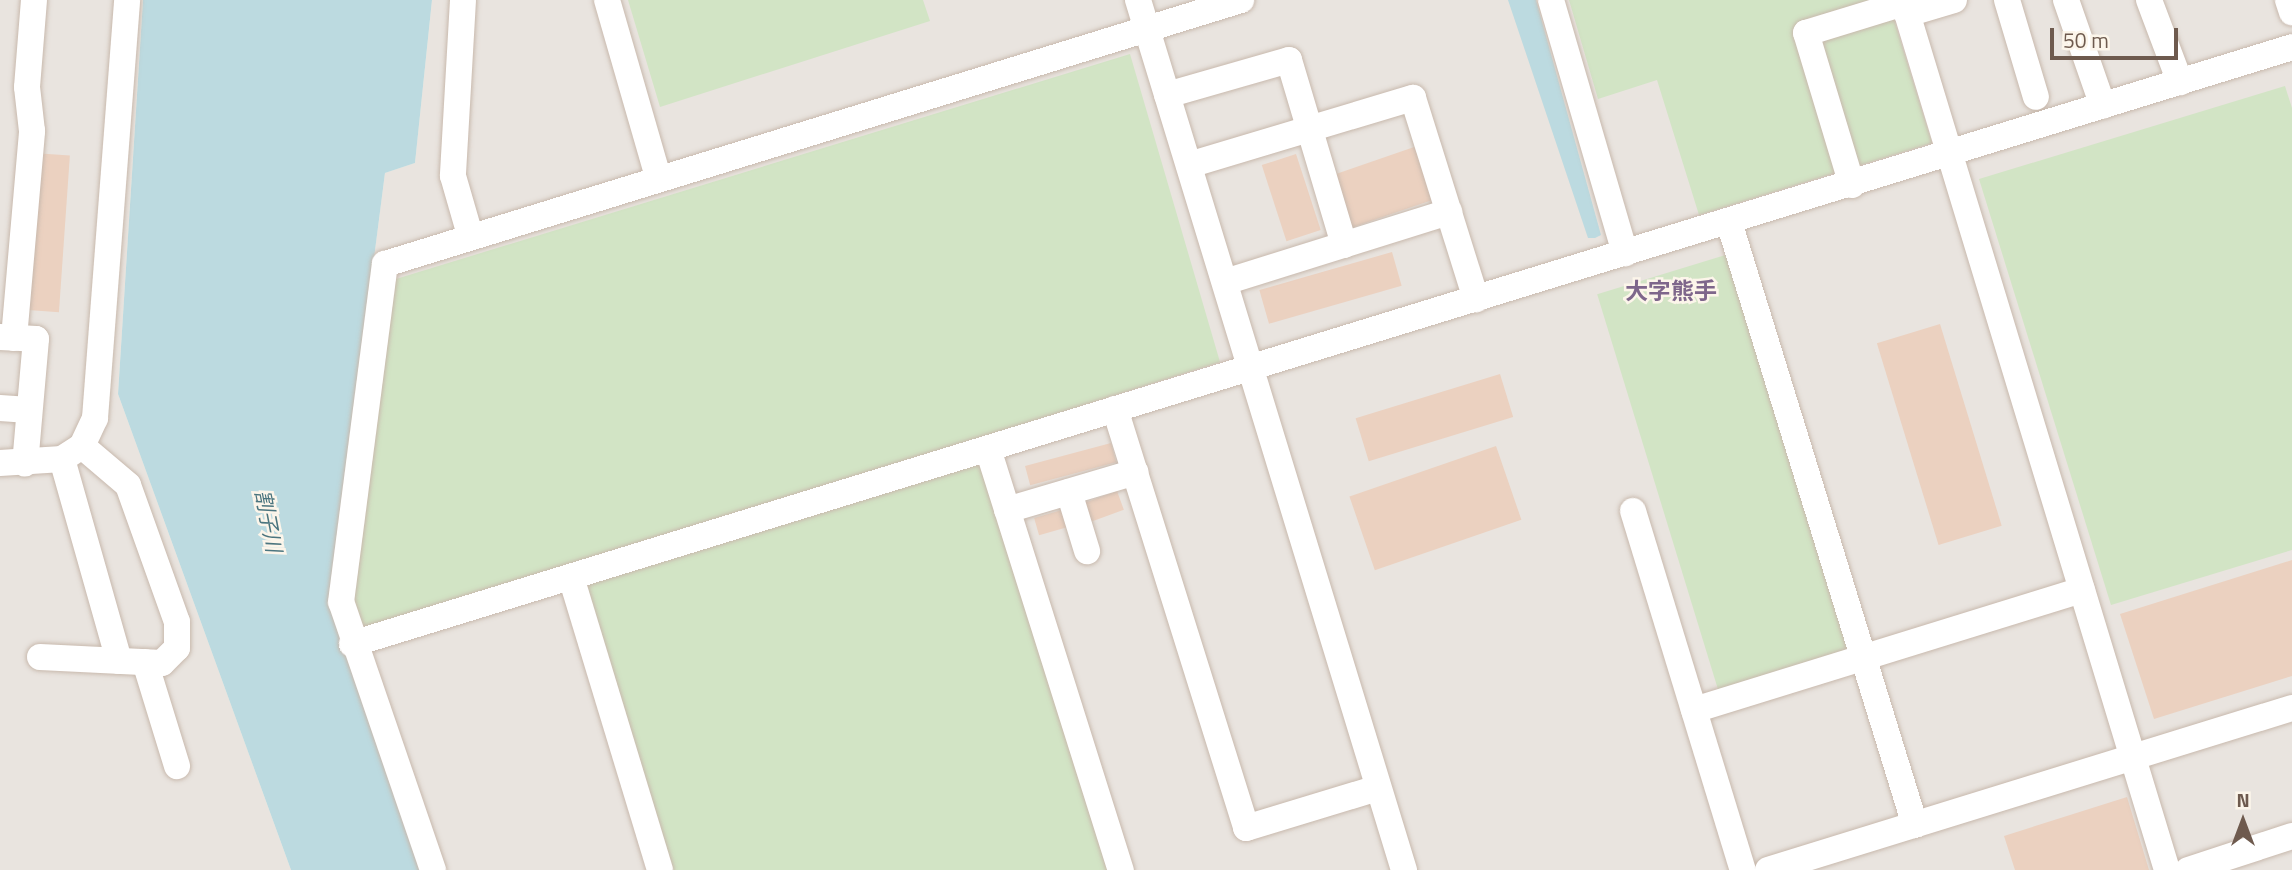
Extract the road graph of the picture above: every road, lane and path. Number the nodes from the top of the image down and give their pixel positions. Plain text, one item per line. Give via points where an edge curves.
1 (33, 0) edge
2 (127, 0) edge
3 (463, 0) edge
4 (607, 0) edge
5 (1138, 0) edge
6 (1241, 0) edge
7 (1551, 0) edge
8 (1954, 0) edge
9 (2007, 0) edge
10 (2066, 0) edge
11 (2149, 0) edge
12 (2288, 0) edge
13 (1905, 6) edge
14 (2292, 12) edge
15 (1147, 29) junction
16 (2292, 47) edge
17 (2180, 82) junction
18 (1167, 95) junction
19 (2036, 97) dead end
20 (2103, 106) junction
21 (1308, 130) junction
22 (1949, 155) junction
23 (1189, 165) junction
24 (658, 177) junction
25 (1853, 184) junction
26 (1449, 212) junction
27 (1729, 222) junction
28 (470, 235) junction
29 (1344, 245) junction
30 (1625, 253) junction
31 (1225, 282) junction
32 (1476, 299) junction
33 (7, 338) edge
34 (1249, 368) junction
35 (0, 408) edge
36 (1115, 409) junction
37 (29, 410) junction
38 (988, 449) junction
39 (72, 452) junction
40 (12, 463) edge
41 (1135, 472) junction
42 (1069, 492) junction
43 (1007, 510) junction
44 (1633, 511) dead end
45 (1087, 551) dead end
46 (571, 577) junction
47 (2082, 590) junction
48 (352, 644) junction
49 (40, 657) dead end
50 (1863, 658) junction
51 (132, 661) junction
52 (2292, 708) edge
53 (1694, 710) junction
54 (2133, 759) junction
55 (177, 766) dead end
56 (1378, 788) junction
57 (1914, 825) junction
58 (2292, 836) edge
59 (433, 870) edge
60 (660, 870) edge
61 (1121, 870) edge
62 (1404, 870) edge
63 (1744, 870) edge
64 (1768, 870) edge
65 (2167, 870) edge
66 (2188, 870) edge

1 - 33 street via 27,87 32,131
2 - 39 street via 95,418
3 - 28 street via 453,176
4 - 24 street
5 - 15 street
6 - 15 street
7 - 30 street
8 - 13 street
9 - 19 street
10 - 20 street
11 - 17 street
12 - 14 street
13 - 22 street
13 - 25 street via 1806,33
15 - 18 street
15 - 24 street
16 - 17 street
17 - 20 street
18 - 21 street via 1289,60
18 - 23 street
20 - 22 street
21 - 23 street
21 - 26 street via 1413,98
21 - 29 street
22 - 25 street
22 - 47 street
23 - 31 street
24 - 28 street
25 - 27 street
26 - 29 street
26 - 32 street
27 - 30 street
27 - 50 street
28 - 48 street via 386,264 341,602
29 - 31 street
30 - 32 street
31 - 34 street
32 - 34 street
33 - 37 street via 36,339
34 - 36 street
34 - 56 street
35 - 37 street
36 - 38 street
36 - 41 street
37 - 40 street
38 - 43 street
38 - 46 street
39 - 40 street
39 - 51 street
39 - 51 street via 128,485 177,622 177,648 162,663
41 - 42 street
41 - 56 street via 1246,828
42 - 43 street
42 - 45 street
43 - 61 street
44 - 53 street
46 - 48 street
46 - 60 street
47 - 50 street
47 - 54 street
48 - 59 street
49 - 51 street
50 - 53 street
50 - 57 street
51 - 55 street
52 - 54 street
53 - 63 street
54 - 57 street
54 - 65 street
56 - 62 street
57 - 64 street
58 - 66 street

